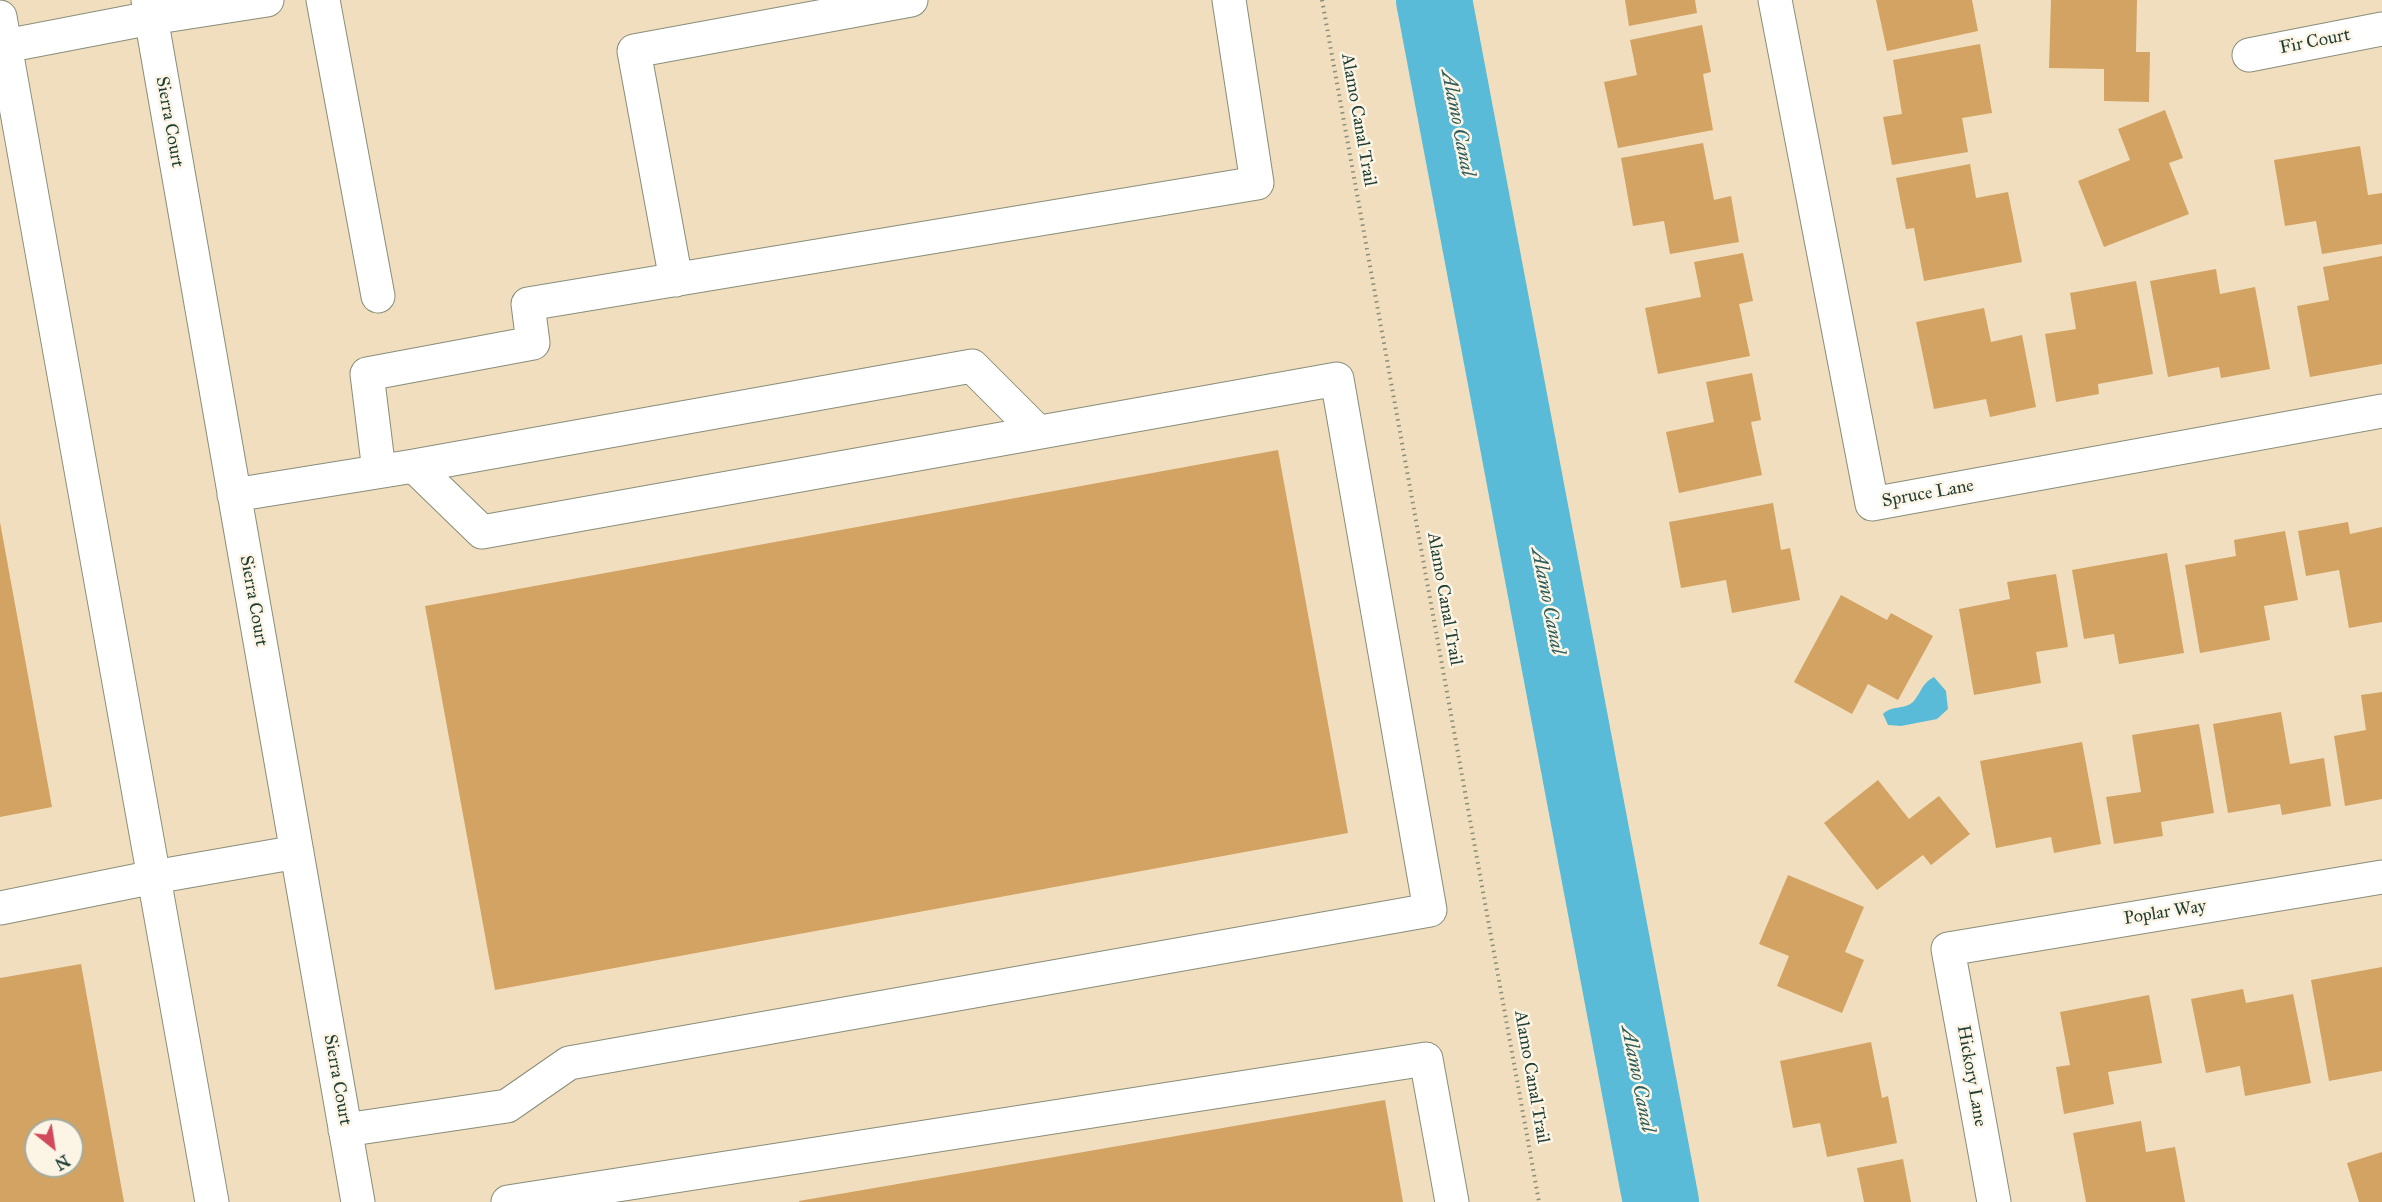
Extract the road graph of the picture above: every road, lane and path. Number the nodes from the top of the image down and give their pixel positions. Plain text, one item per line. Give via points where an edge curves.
1 (267, 0) edge
2 (323, 0) edge
3 (911, 0) edge
4 (1229, 0) edge
5 (1322, 0) edge
6 (1775, 0) edge
7 (149, 9) edge
8 (2382, 29) edge
9 (2, 37) edge
10 (2249, 55) dead end
11 (676, 280) junction
12 (378, 296) dead end
13 (2382, 411) edge
14 (1038, 432) junction
15 (414, 466) junction
16 (379, 471) junction
17 (234, 495) junction
18 (297, 852) junction
19 (154, 877) junction
20 (2382, 877) edge
21 (0, 908) edge
22 (1948, 949) joint
23 (345, 1130) junction
24 (212, 1202) edge
25 (358, 1202) edge
26 (508, 1202) edge
27 (1452, 1202) edge
28 (1539, 1202) edge
29 (1994, 1202) edge

1 - 7 street
2 - 12 street
3 - 11 street via 634,51
4 - 11 street via 1257,183
5 - 28 path, Alamo Canal Trail
6 - 13 street, Spruce Lane via 1872,504
7 - 9 street
7 - 17 street, Sierra Court
8 - 10 street, Fir Court
9 - 19 street
11 - 16 street via 528,304 533,344 367,374
14 - 15 street via 482,532
14 - 15 street via 972,366
14 - 23 street via 1337,380 1430,910 569,1063 507,1106
15 - 16 street
16 - 17 street
17 - 18 street, Sierra Court
18 - 19 street
18 - 23 street, Sierra Court
19 - 21 street
19 - 24 street
20 - 22 street, Poplar Way
22 - 29 street, Hickory Lane
23 - 25 street, Sierra Court
26 - 27 street via 1426,1059

